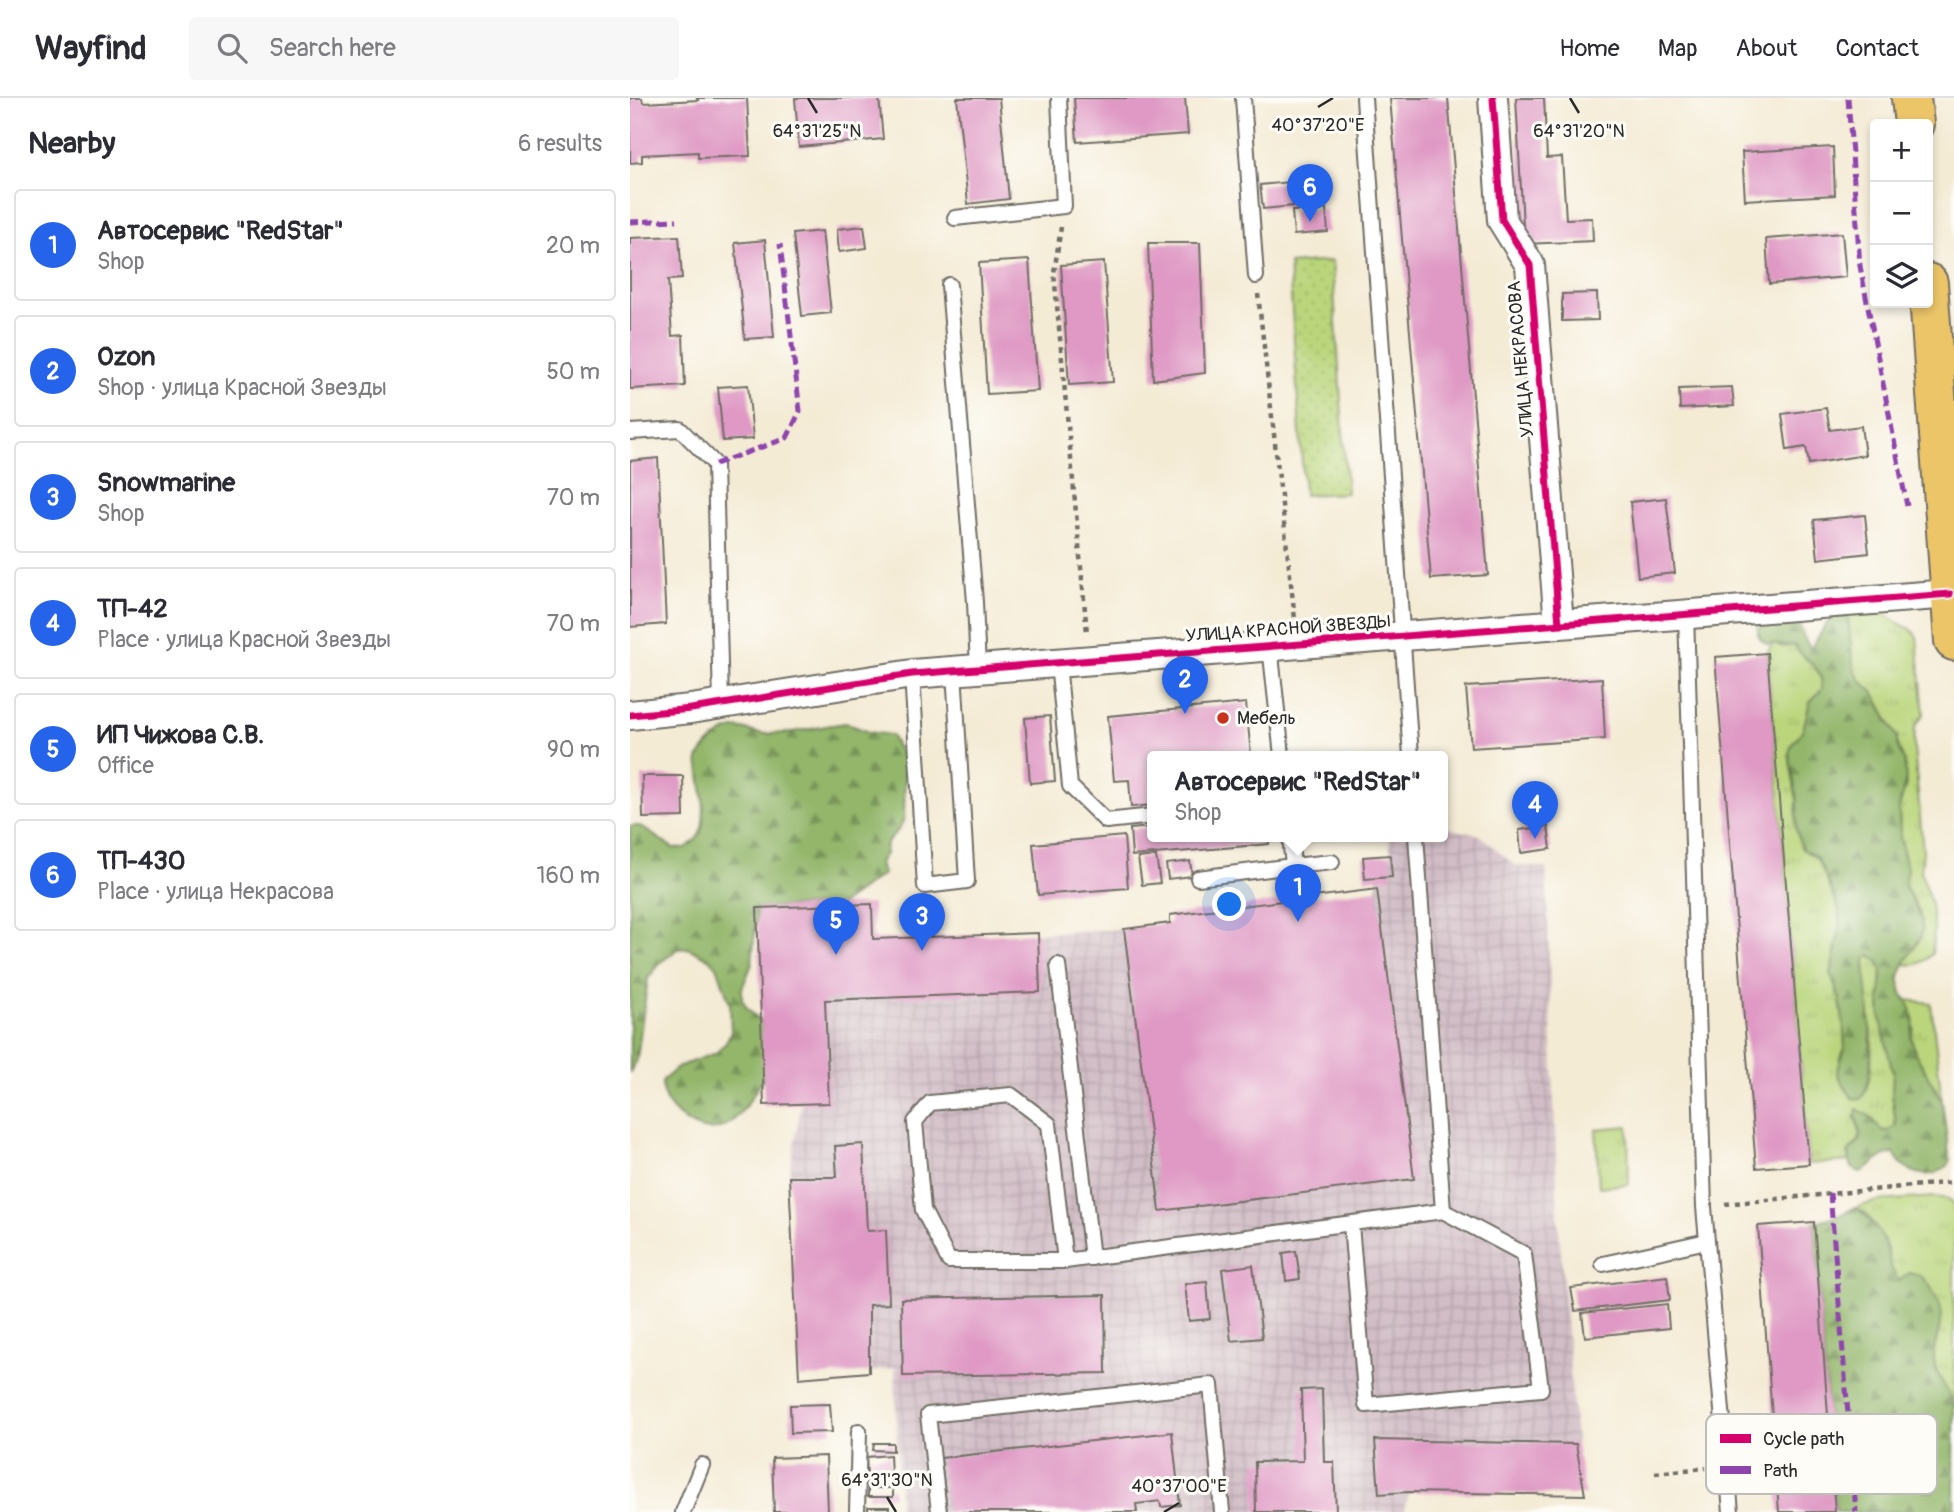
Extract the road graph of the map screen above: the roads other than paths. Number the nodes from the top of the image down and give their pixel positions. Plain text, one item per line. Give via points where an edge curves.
1 (1059, 98) edge
2 (1243, 98) edge
3 (1364, 98) edge
4 (1493, 98) edge
5 (1911, 98) edge
6 (1913, 119) edge
7 (955, 218) dead end
8 (1255, 276) road end
9 (949, 285) dead end
10 (1930, 308) edge
11 (630, 432) edge
12 (1950, 594) junction
13 (1686, 613) junction
14 (1559, 624) junction
15 (1402, 636) junction
16 (1954, 641) edge
17 (1284, 645) junction
18 (1058, 663) junction
19 (966, 670) junction
20 (912, 674) junction
21 (721, 704) junction
22 (630, 715) edge
23 (1282, 751) edge
24 (1411, 751) edge
25 (1147, 817) edge
26 (1291, 842) edge
27 (1416, 842) edge
28 (1332, 862) dead end
29 (1293, 866) junction
30 (1198, 878) dead end
31 (1058, 965) dead end
32 (1443, 1211) junction
33 (1351, 1224) junction
34 (1707, 1241) junction
35 (1092, 1258) junction
36 (1065, 1261) junction
37 (1603, 1264) dead end
38 (1722, 1414) edge
39 (859, 1431) dead end
40 (702, 1465) dead end
41 (1729, 1494) edge
42 (683, 1512) edge
43 (857, 1512) edge
44 (939, 1512) edge
45 (1222, 1512) edge
46 (1731, 1512) edge

1 - 7 lane via 1064,206
2 - 8 lane
3 - 15 lane
4 - 14 street, УЛИЦА НЕКРАСОВА via 1502,220 1530,265
5 - 6 main road
9 - 19 lane via 975,602
10 - 12 main road
11 - 21 lane via 680,429 715,464
12 - 13 street, УЛИЦА КРАСНОЙ ЗВЕЗДЫ
12 - 16 main road
13 - 14 street, УЛИЦА КРАСНОЙ ЗВЕЗДЫ
13 - 34 lane
14 - 15 street, УЛИЦА КРАСНОЙ ЗВЕЗДЫ
15 - 17 street, УЛИЦА КРАСНОЙ ЗВЕЗДЫ
15 - 24 lane
17 - 18 street, УЛИЦА КРАСНОЙ ЗВЕЗДЫ
17 - 23 lane
18 - 19 street, УЛИЦА КРАСНОЙ ЗВЕЗДЫ
18 - 25 lane via 1070,786 1106,821
19 - 20 street, УЛИЦА КРАСНОЙ ЗВЕЗДЫ
19 - 20 lane via 967,881 925,886
20 - 21 street, УЛИЦА КРАСНОЙ ЗВЕЗДЫ
21 - 22 street, УЛИЦА КРАСНОЙ ЗВЕЗДЫ
26 - 29 lane
27 - 32 lane
28 - 29 lane
29 - 30 lane
31 - 35 lane
32 - 33 lane
32 - 33 lane via 1524,1254 1541,1389 1366,1405
33 - 35 lane
34 - 37 lane
34 - 38 lane
35 - 36 lane
36 - 36 lane via 949,1261 923,1210 915,1122 930,1103 1012,1095 1049,1124
39 - 43 lane
40 - 42 lane
41 - 46 lane
44 - 45 lane via 928,1415 1211,1385

